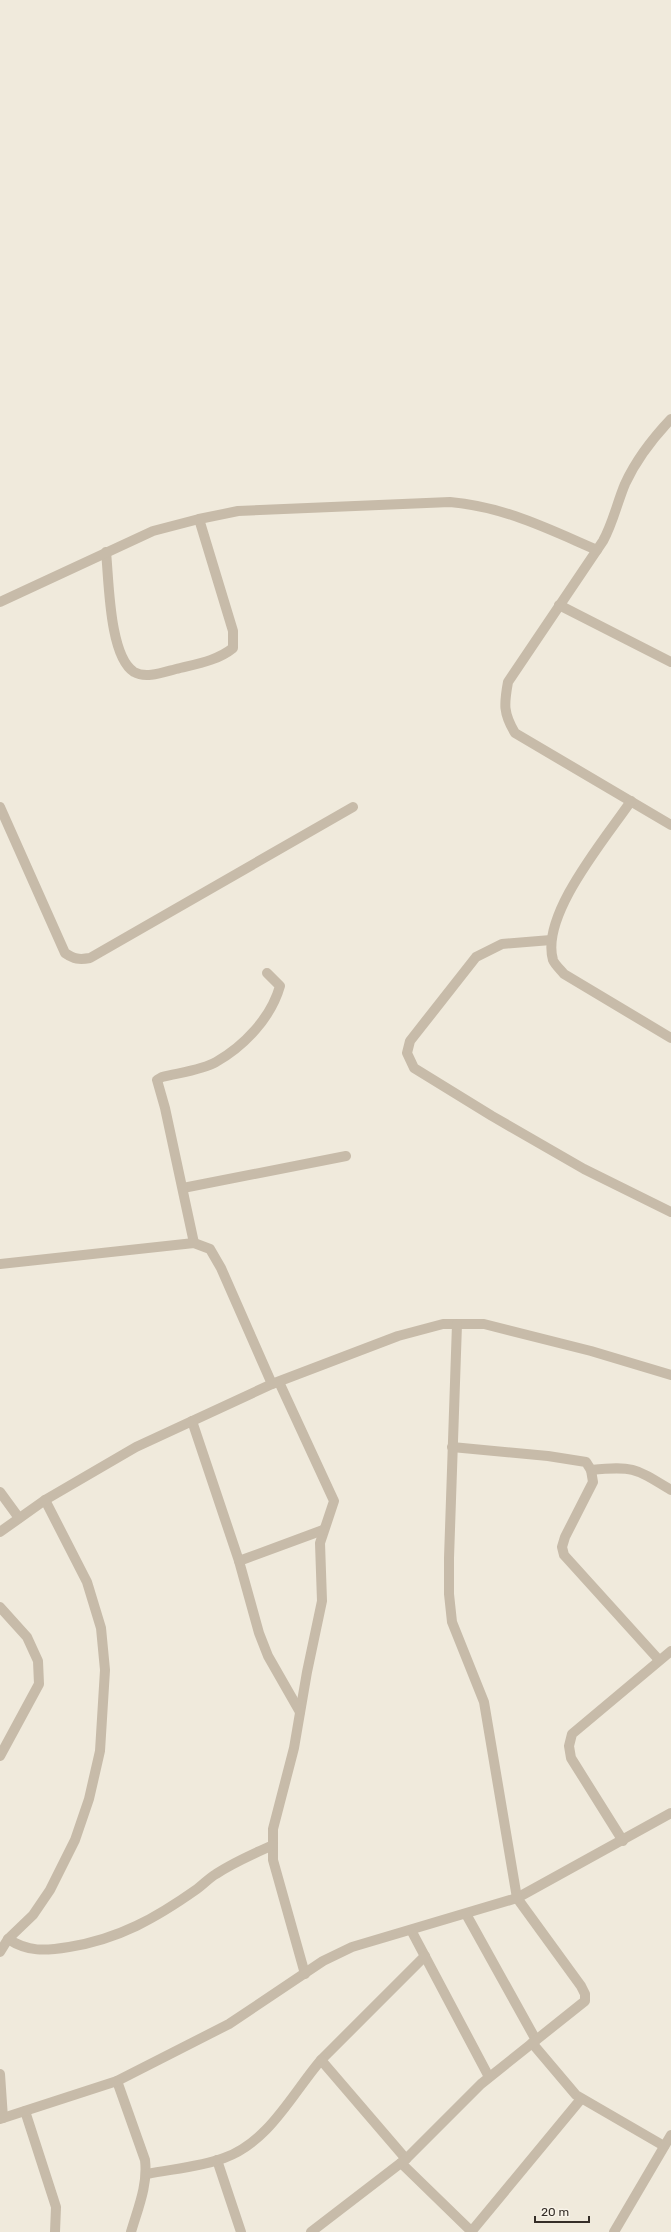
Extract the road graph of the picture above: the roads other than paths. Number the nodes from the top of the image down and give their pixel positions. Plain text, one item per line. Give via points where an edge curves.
1 (671, 419) edge
2 (199, 519) junction
3 (597, 550) junction
4 (106, 552) junction
5 (0, 602) edge
6 (559, 605) junction
7 (671, 662) edge
8 (631, 801) junction
9 (0, 807) edge
10 (353, 807) dead end
11 (671, 825) edge
12 (551, 940) junction
13 (267, 973) dead end
14 (671, 1038) edge
15 (346, 1156) dead end
16 (182, 1188) junction
17 (671, 1212) edge
18 (194, 1243) junction
19 (0, 1264) edge
20 (456, 1324) junction
21 (671, 1375) edge
22 (275, 1383) junction
23 (192, 1421) junction
24 (452, 1447) junction
25 (591, 1470) junction
26 (671, 1490) edge
27 (0, 1492) edge
28 (45, 1500) junction
29 (19, 1518) junction
30 (323, 1530) junction
31 (0, 1532) edge
32 (239, 1560) junction
33 (0, 1607) edge
34 (671, 1651) edge
35 (659, 1660) junction
36 (300, 1712) junction
37 (0, 1756) edge
38 (671, 1813) edge
39 (623, 1840) junction
40 (273, 1845) junction
41 (517, 1898) junction
42 (466, 1914) junction
43 (411, 1930) junction
44 (8, 1939) junction
45 (0, 1952) edge
46 (425, 1956) junction
47 (305, 1974) junction
48 (534, 2042) junction
49 (321, 2060) junction
50 (0, 2074) edge
51 (489, 2077) junction
52 (116, 2081) junction
53 (581, 2099) junction
54 (25, 2111) junction
55 (1, 2118) edge
56 (671, 2135) edge
57 (664, 2146) junction
58 (217, 2160) junction
59 (404, 2160) junction
60 (147, 2174) junction
61 (55, 2232) edge
62 (131, 2232) edge
63 (241, 2232) edge
64 (311, 2232) edge
65 (471, 2232) edge
66 (614, 2232) edge

1 - 3 street via 637,461 625,484 610,528
2 - 3 street via 238,512 450,502 508,512
2 - 4 street via 153,531
2 - 4 street via 233,631 233,648 222,657 152,675 135,673 125,664 115,630
3 - 6 street
4 - 5 street
6 - 7 street
6 - 8 street via 508,682 504,701 506,718 515,733
8 - 11 street
8 - 12 street via 566,896 555,920
9 - 10 street via 65,953 80,960 90,958
12 - 14 street via 553,961 564,974
12 - 17 street via 502,944 476,957 410,1041 407,1053 414,1068 492,1116 584,1169
13 - 16 street via 280,986 276,1001 260,1025 215,1063 157,1080
15 - 16 street
16 - 18 street
18 - 19 street
18 - 22 street via 210,1249 221,1268
20 - 21 street via 484,1324 591,1351
20 - 22 street via 443,1324 398,1336
20 - 24 street
22 - 23 street
22 - 30 street via 334,1501
23 - 28 street via 136,1447
23 - 32 street
24 - 25 street via 586,1462
24 - 41 street via 449,1594 452,1622 484,1702
25 - 26 street via 632,1468
25 - 35 street via 593,1482 565,1537 562,1547 564,1555
27 - 29 street
28 - 29 street
28 - 44 street via 87,1582 101,1628 105,1670 100,1751 89,1799 75,1840 50,1890 33,1915
29 - 31 street
30 - 32 street
30 - 36 street via 320,1543 322,1601
32 - 36 street via 268,1656
33 - 37 street via 27,1637 38,1661 39,1684
34 - 35 street
35 - 39 street via 572,1734 571,1758
36 - 40 street via 273,1829
38 - 39 street
39 - 41 street
40 - 44 street via 232,1864 123,1934 60,1949 34,1950 21,1947
40 - 47 street via 273,1860 278,1881
41 - 42 street
41 - 48 street via 585,1994 585,2001
42 - 43 street
42 - 48 street
43 - 46 street
43 - 47 street via 352,1947 323,1961
44 - 45 street
46 - 49 street
46 - 51 street
47 - 52 street via 229,2024
48 - 51 street
48 - 53 street
49 - 58 street via 270,2126 247,2147
49 - 59 street
50 - 55 street
51 - 59 street
52 - 54 street
52 - 60 street via 145,2160
53 - 57 street
53 - 65 street
54 - 55 street
54 - 61 street via 56,2207
56 - 57 street
57 - 66 street
58 - 60 street
58 - 63 street
59 - 64 street
59 - 65 street
60 - 62 street

